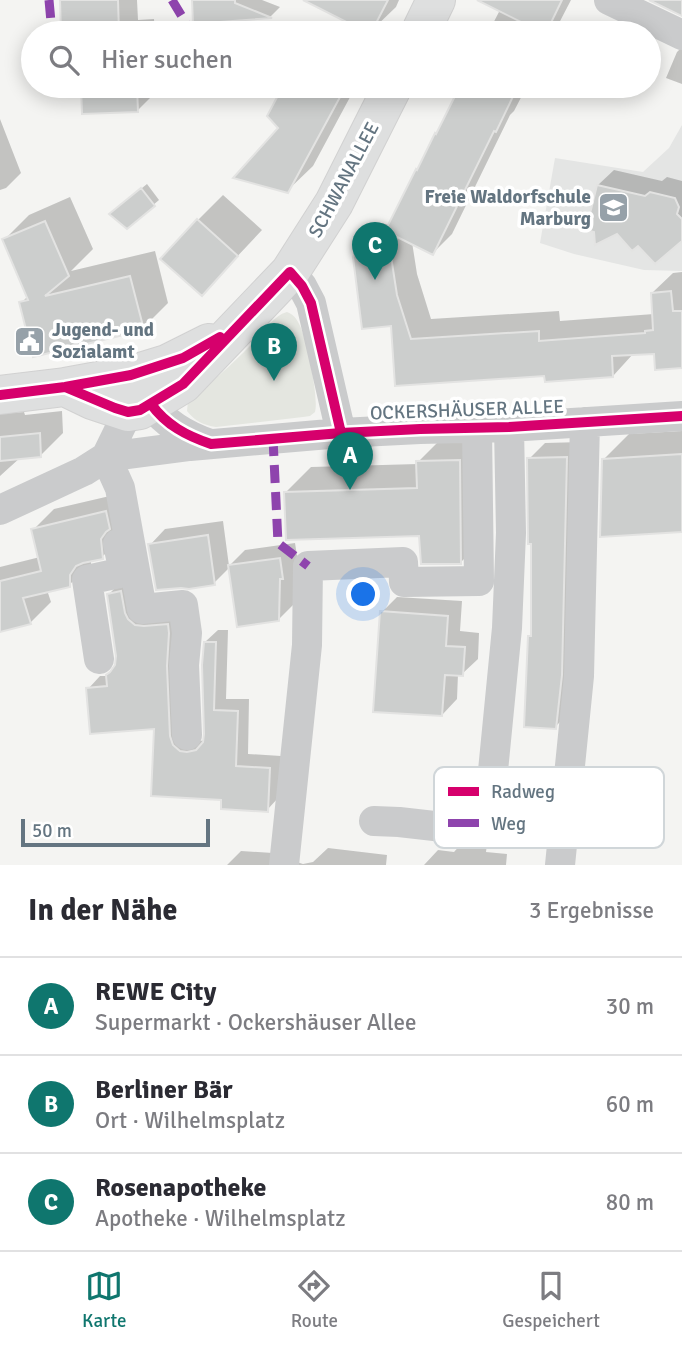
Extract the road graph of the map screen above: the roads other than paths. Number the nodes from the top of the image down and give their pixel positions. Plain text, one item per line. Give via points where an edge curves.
1 (436, 0) edge
2 (609, 0) edge
3 (426, 21) edge
4 (653, 21) edge
5 (661, 25) edge
6 (682, 35) edge
7 (387, 98) edge
8 (290, 272) junction
9 (0, 395) edge
10 (137, 397) junction
11 (682, 416) edge
12 (585, 422) junction
13 (509, 427) junction
14 (477, 428) junction
15 (341, 433) junction
16 (211, 444) junction
17 (106, 457) junction
18 (0, 510) edge
19 (99, 659) dead end
20 (187, 735) dead end
21 (493, 767) edge
22 (570, 767) edge
23 (374, 821) dead end
24 (434, 826) edge
25 (284, 865) edge

1 - 3 main road
2 - 4 street
5 - 6 street
7 - 8 main road, SCHWANALLEE via 334,203
8 - 10 main road, SCHWANALLEE via 183,384
8 - 15 street via 311,303
9 - 10 main road via 65,387
10 - 16 street via 190,437
10 - 17 street
11 - 12 street, OCKERSHÄUSER ALLEE
12 - 13 street, OCKERSHÄUSER ALLEE
12 - 22 street via 579,676
13 - 14 street, OCKERSHÄUSER ALLEE
13 - 21 street via 511,533
14 - 15 street, OCKERSHÄUSER ALLEE
14 - 25 street via 480,582 404,582 403,562 308,566 307,645
15 - 16 street, OCKERSHÄUSER ALLEE
16 - 17 street, OCKERSHÄUSER ALLEE
17 - 18 street
17 - 19 street via 124,572 88,580
17 - 20 street via 120,488 142,609 183,604
23 - 24 street

